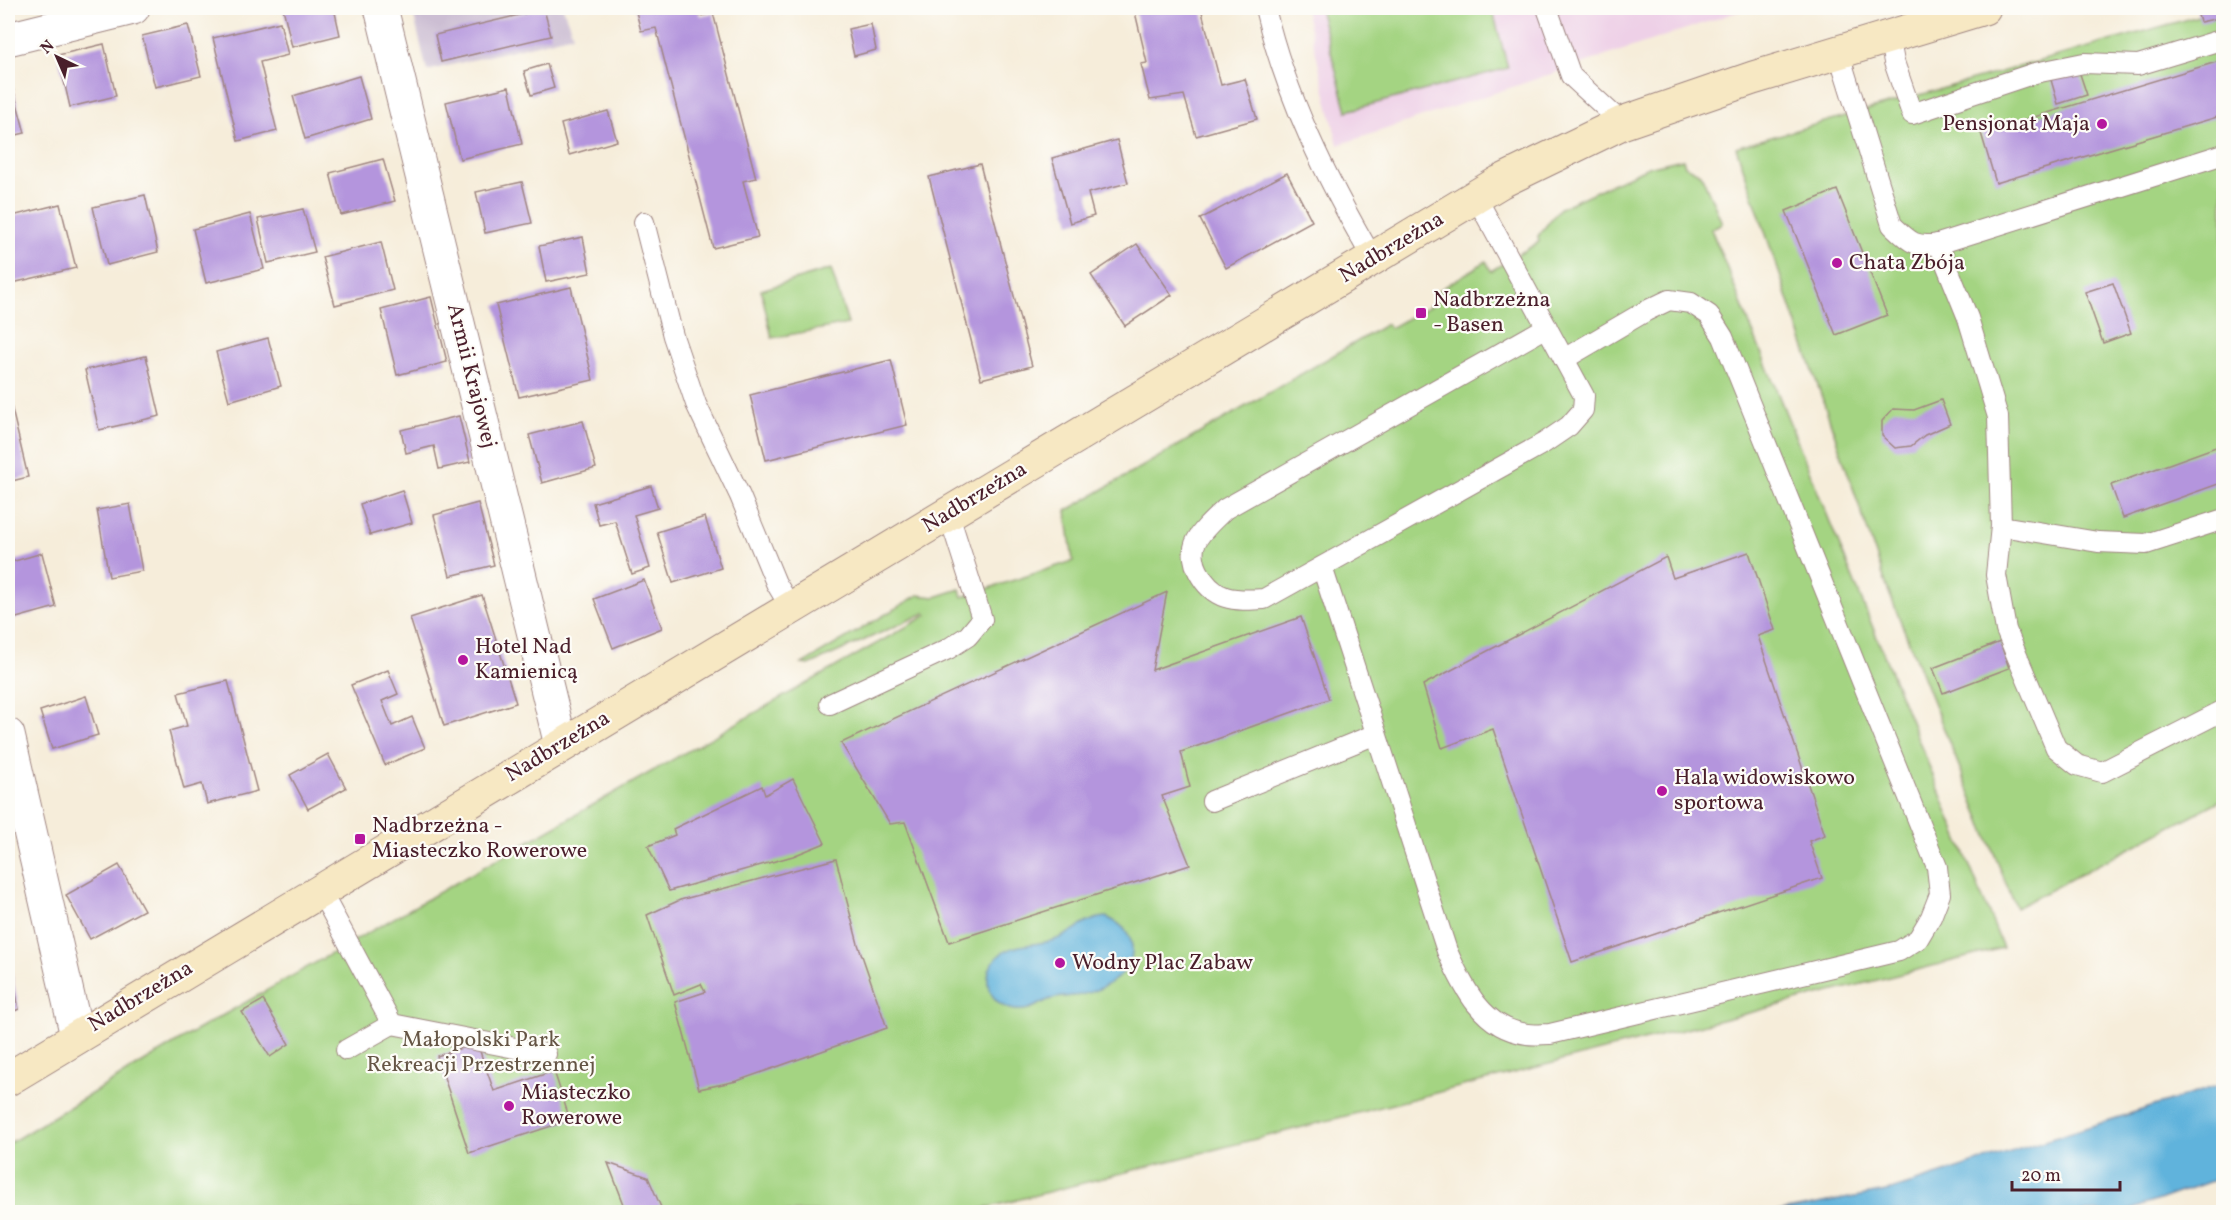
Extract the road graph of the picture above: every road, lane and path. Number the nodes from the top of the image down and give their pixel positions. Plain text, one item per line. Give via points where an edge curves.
1 (133, 8) edge
2 (381, 8) edge
3 (1265, 8) edge
4 (1547, 8) edge
5 (1984, 8) edge
6 (1889, 36) junction
7 (8, 39) edge
8 (2223, 39) edge
9 (1839, 51) junction
10 (1622, 123) junction
11 (2223, 154) edge
12 (1476, 197) junction
13 (644, 222) dead end
14 (1938, 244) junction
15 (1373, 259) junction
16 (1547, 327) junction
17 (1564, 359) junction
18 (949, 515) junction
19 (2223, 519) edge
20 (2001, 526) junction
21 (1322, 567) junction
22 (791, 608) junction
23 (830, 704) dead end
24 (2223, 710) edge
25 (1376, 734) junction
26 (8, 735) edge
27 (561, 745) junction
28 (1212, 801) dead end
29 (320, 890) junction
30 (392, 1024) junction
31 (77, 1036) junction
32 (346, 1050) dead end
33 (546, 1054) dead end
34 (8, 1079) edge

1 - 7 street
2 - 27 street, Armii Krajowej
3 - 15 lane via 1300,119
4 - 10 lane via 1571,76
5 - 6 street, Nadbrzeżna
6 - 8 lane via 1912,114 2035,73 2084,63 2138,65
6 - 9 street, Nadbrzeżna
9 - 10 street, Nadbrzeżna
9 - 14 lane via 1892,225 1907,240 1923,246
10 - 12 street, Nadbrzeżna
11 - 14 lane
12 - 15 street, Nadbrzeżna
12 - 16 lane
13 - 22 lane via 673,336 696,404 776,583
14 - 20 lane via 1968,318 1998,417
15 - 18 street, Nadbrzeżna
16 - 17 lane
16 - 21 lane via 1226,508 1195,543 1194,563 1204,583 1219,595 1238,601 1264,599
17 - 21 lane via 1584,396 1583,410 1569,426
17 - 25 lane via 1670,300 1691,303 1709,315 1723,338 1937,867 1940,894 1931,917 1918,939 1899,951 1550,1034 1506,1029 1485,1016 1469,996 1450,959
18 - 22 street, Nadbrzeżna
18 - 23 lane via 982,619 968,636 948,649
19 - 20 lane via 2146,544 2098,542
20 - 24 lane via 1996,574 2006,630 2056,748 2077,765 2102,772
21 - 25 lane
22 - 27 street, Nadbrzeżna
25 - 28 lane
26 - 31 street
27 - 29 street, Nadbrzeżna
29 - 30 lane
29 - 31 street, Nadbrzeżna
30 - 32 lane
30 - 33 lane
31 - 34 street, Nadbrzeżna

